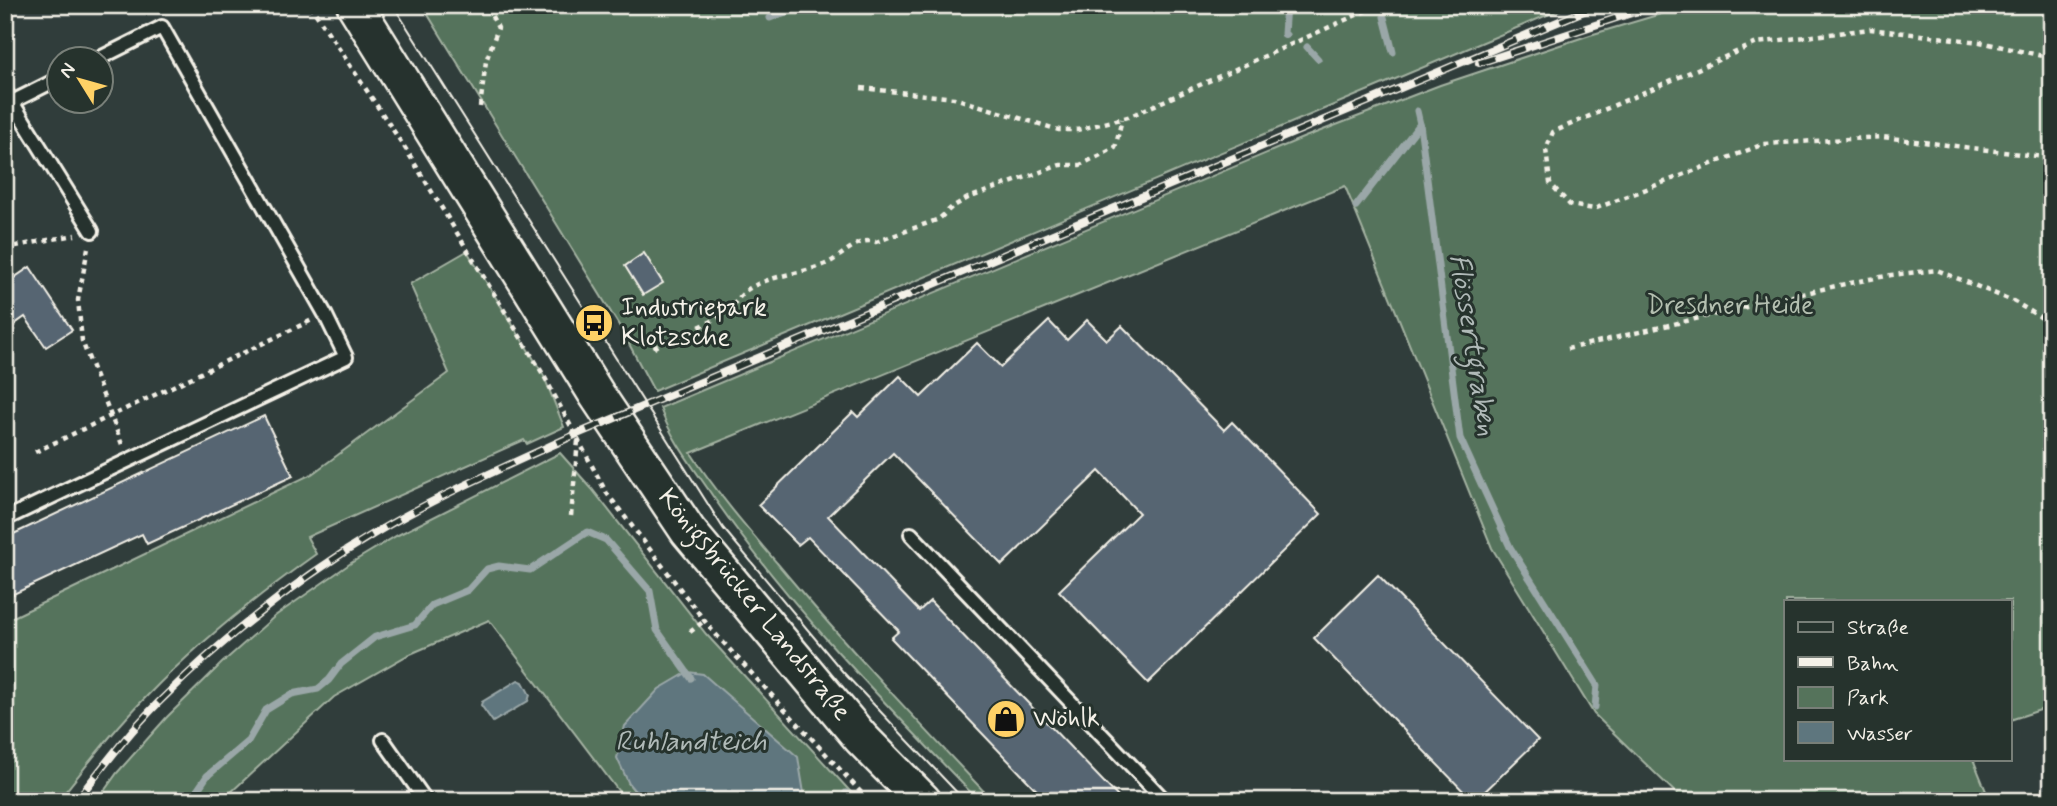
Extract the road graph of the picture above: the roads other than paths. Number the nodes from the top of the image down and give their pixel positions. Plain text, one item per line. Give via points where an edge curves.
1 (355, 5) edge
2 (116, 50) edge
3 (46, 83) edge
4 (9, 96) edge
5 (92, 231) road end
6 (5, 519) edge
7 (911, 534) dead end
8 (383, 740) dead end
9 (426, 801) edge
10 (923, 801) edge
11 (1165, 801) edge

1 - 10 main road, Königsbrücker Landstraße via 597,395 688,531 862,738
2 - 6 lane via 162,26 346,357
3 - 4 lane
4 - 5 lane
7 - 11 lane
8 - 9 lane

